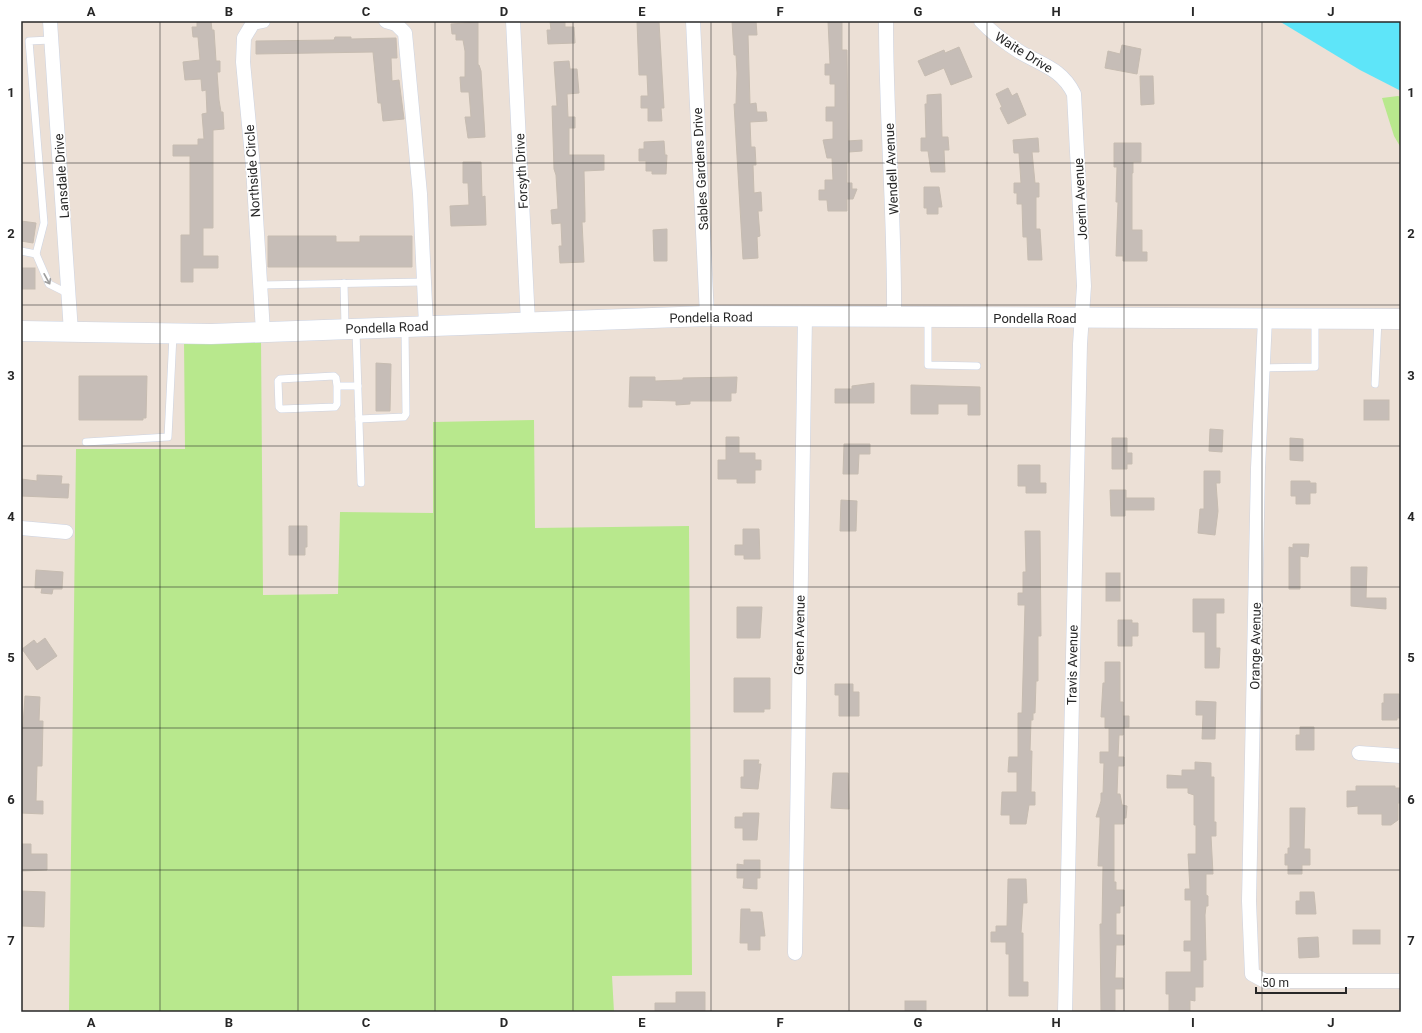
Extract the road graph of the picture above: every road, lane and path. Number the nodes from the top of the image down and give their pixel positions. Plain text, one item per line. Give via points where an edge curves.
1 (50, 21) edge
2 (263, 21) edge
3 (386, 21) edge
4 (513, 21) edge
5 (693, 21) edge
6 (886, 21) edge
7 (981, 21) edge
8 (51, 40) junction
9 (1068, 82) joint
10 (21, 251) edge
11 (36, 254) junction
12 (424, 282) junction
13 (344, 283) junction
14 (261, 285) junction
15 (69, 294) junction
16 (707, 316) junction
17 (805, 317) junction
18 (894, 317) junction
19 (928, 317) junction
20 (1081, 318) junction
21 (1265, 319) junction
22 (1315, 319) junction
23 (1378, 319) junction
24 (1401, 319) edge
25 (528, 322) junction
26 (405, 326) junction
27 (426, 326) junction
28 (351, 329) junction
29 (21, 332) edge
30 (71, 332) junction
31 (263, 332) junction
32 (174, 333) junction
33 (977, 366) dead end
34 (1262, 368) junction
35 (1375, 384) dead end
36 (337, 386) junction
37 (358, 386) junction
38 (359, 419) junction
39 (86, 442) dead end
40 (361, 483) dead end
41 (21, 528) edge
42 (66, 532) dead end
43 (1359, 753) dead end
44 (1401, 756) edge
45 (795, 953) dead end
46 (1401, 982) edge
47 (1065, 1012) edge

1 - 8 street, Lansdale Drive
2 - 14 street, Northside Circle via 253,23 244,38 243,56
3 - 12 street via 396,24 405,33 420,194
4 - 25 street, Forsyth Drive
5 - 16 street, Sables Gardens Drive
6 - 18 street, Wendell Avenue
7 - 9 street, Waite Drive via 1008,44 1057,72
8 - 11 lane via 29,41 44,223
8 - 15 street, Lansdale Drive
9 - 20 street, Joerin Avenue via 1074,94 1078,162 1084,286
10 - 11 lane
11 -> 15 lane via 49,284
12 - 13 lane
12 - 27 street
13 - 14 lane
13 - 28 lane
14 - 31 street, Northside Circle
15 - 30 street, Lansdale Drive
16 - 17 main road, Pondella Road
16 - 25 main road, Pondella Road
17 - 18 main road, Pondella Road
17 - 45 street, Green Avenue
18 - 19 main road, Pondella Road
19 - 20 main road, Pondella Road
19 - 33 lane via 928,365
20 - 21 main road, Pondella Road
20 - 47 street, Travis Avenue
21 - 22 main road, Pondella Road
21 - 34 street, Orange Avenue
22 - 23 main road, Pondella Road
22 - 34 lane via 1315,367
23 - 24 main road, Pondella Road
23 - 35 lane
25 - 27 main road, Pondella Road
26 - 27 main road, Pondella Road
26 - 28 main road, Pondella Road
26 - 38 lane via 406,414 404,417
28 - 31 main road, Pondella Road
28 - 37 lane
29 - 30 main road, Pondella Road
30 - 32 main road, Pondella Road
31 - 32 main road, Pondella Road
32 - 39 lane via 168,437
34 - 46 street, Orange Avenue via 1250,893 1252,974 1265,981
36 - 36 lane via 334,376 280,379 279,407 335,407
36 - 37 lane
37 - 38 lane
38 - 40 lane
41 - 42 street
43 - 44 street

